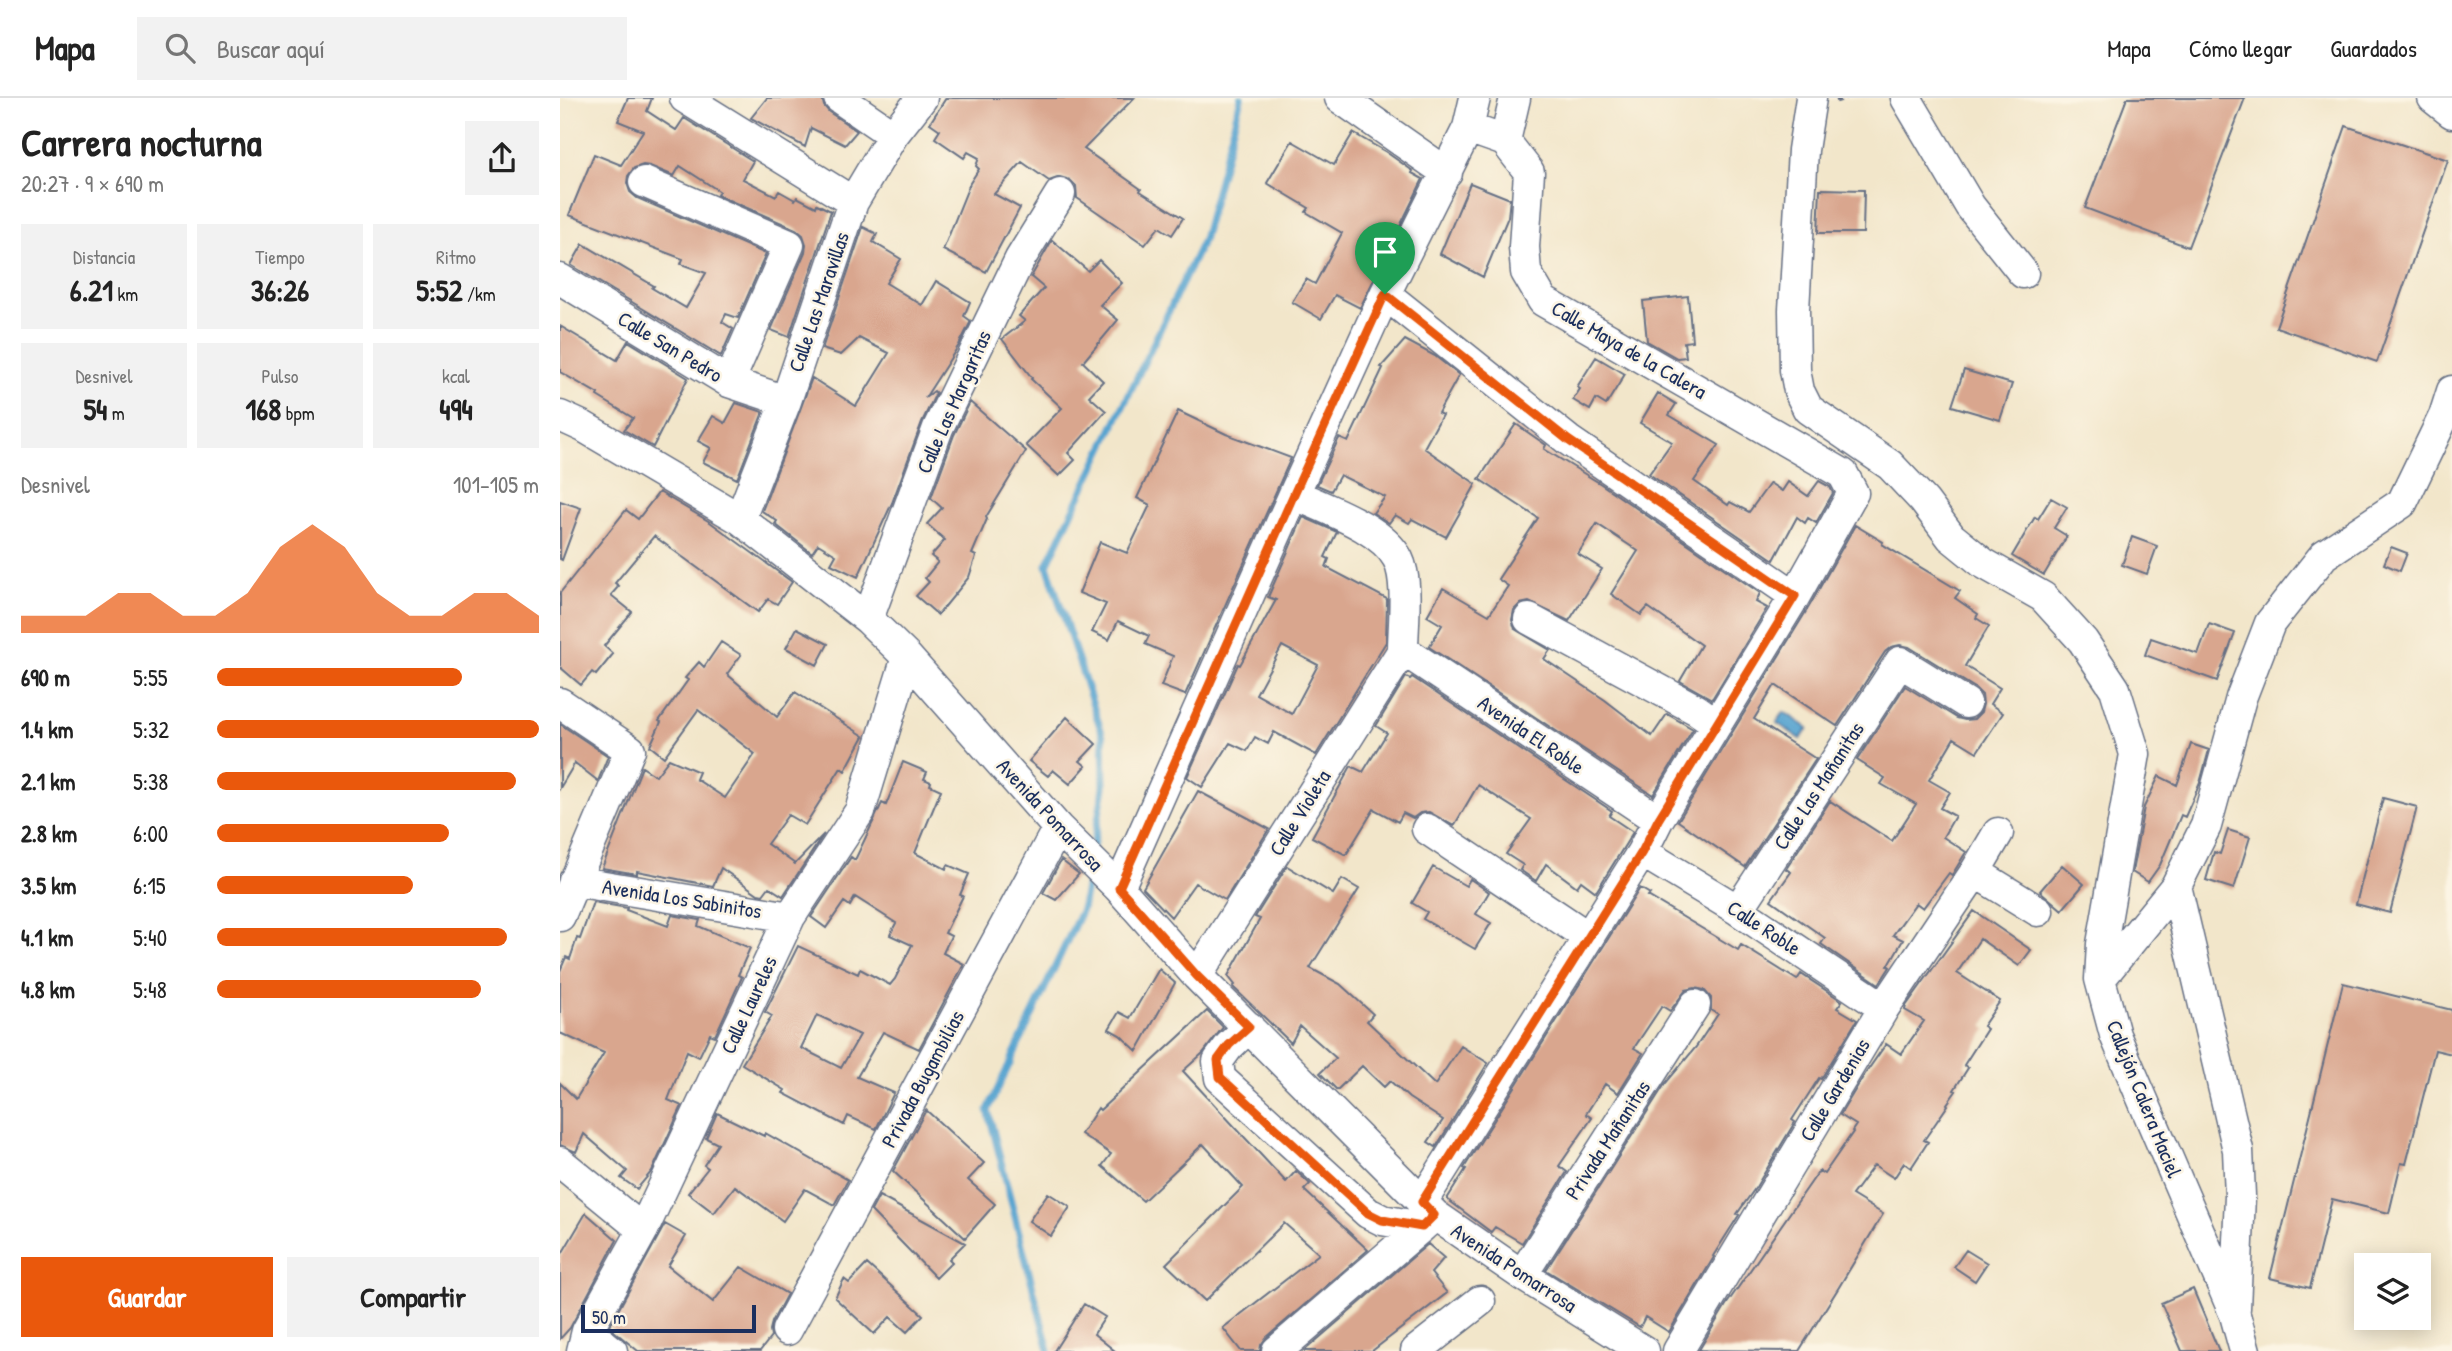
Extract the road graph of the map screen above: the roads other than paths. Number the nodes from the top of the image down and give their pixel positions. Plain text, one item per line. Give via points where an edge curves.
1 (685, 98) edge
2 (839, 98) edge
3 (922, 98) edge
4 (1340, 98) edge
5 (1475, 98) edge
6 (1515, 98) edge
7 (1811, 98) edge
8 (1906, 98) edge
9 (2433, 98) edge
10 (2452, 113) edge
11 (1468, 128) junction
12 (892, 135) junction
13 (1505, 141) junction
14 (1447, 173) junction
15 (644, 182) dead end
16 (1060, 194) dead end
17 (853, 202) junction
18 (2024, 273) dead end
19 (560, 279) edge
20 (1385, 294) junction
21 (729, 382) junction
22 (2452, 391) edge
23 (786, 401) junction
24 (568, 427) edge
25 (1294, 494) junction
26 (740, 519) junction
27 (1795, 596) junction
28 (868, 619) junction
29 (1529, 619) dead end
30 (1403, 650) junction
31 (907, 657) junction
32 (560, 703) edge
33 (1966, 703) dead end
34 (1717, 724) junction
35 (1658, 820) junction
36 (1427, 829) dead end
37 (1062, 831) junction
38 (1998, 833) dead end
39 (1642, 852) junction
40 (1975, 872) junction
41 (574, 881) junction
42 (2176, 886) junction
43 (1119, 888) junction
44 (1738, 910) junction
45 (2038, 911) dead end
46 (560, 916) edge
47 (790, 916) junction
48 (1588, 937) junction
49 (1197, 976) junction
50 (2100, 979) junction
51 (1695, 1005) dead end
52 (1884, 1008) junction
53 (1249, 1027) junction
54 (560, 1161) edge
55 (1426, 1214) junction
56 (643, 1230) junction
57 (1522, 1275) junction
58 (1480, 1301) dead end
59 (2235, 1315) junction
60 (787, 1330) dead end
61 (585, 1341) edge
62 (612, 1351) edge
63 (1277, 1351) edge
64 (1416, 1351) edge
65 (1644, 1351) edge
66 (1678, 1351) edge
67 (2245, 1351) edge

1 - 17 street
2 - 12 street
3 - 12 street, Calle Las Maravillas
4 - 14 street
5 - 11 street
6 - 13 street
7 - 50 street, Callejón Calera Maciel via 1803,150 1794,310 1795,370 1808,409 1890,466 1972,555 2043,597 2083,641 2115,690 2135,754
8 - 18 street via 1970,206
9 - 10 street
11 - 13 street
11 - 14 street
12 - 17 street, Calle Las Maravillas
13 - 27 street, Calle Maya de la Calera via 1529,172 1526,272 1543,301 1843,474 1853,493
14 - 20 street
15 - 21 street via 789,245
16 - 28 street, Calle Las Margaritas via 1020,259 938,428
17 - 23 street, Calle Las Maravillas
19 - 21 street, Calle San Pedro
20 - 25 street
20 - 27 street via 1568,440
21 - 23 street, Calle San Pedro
22 - 42 street via 2402,503 2324,555 2270,623 2241,698 2206,826
23 - 26 street, Calle Las Maravillas
24 - 26 street, Avenida Pomarrosa
25 - 30 street via 1366,529 1398,560 1404,582
25 - 43 street
26 - 28 street, Avenida Pomarrosa
27 - 34 street
28 - 31 street, Avenida Pomarrosa
29 - 34 street
30 - 35 street, Avenida El Roble
30 - 49 street, Calle Violeta
31 - 37 street, Avenida Pomarrosa
31 - 47 street, Calle Laureles via 860,811
32 - 41 street via 630,750
33 - 44 street, Calle Las Mañanitas via 1900,662
34 - 35 street
35 - 39 street
36 - 48 street
37 - 43 street, Avenida Pomarrosa
37 - 60 street, Privada Bugambilias
38 - 40 street, Calle Gardenias
39 - 44 street, Calle Roble
39 - 48 street
40 - 45 street
40 - 52 street, Calle Gardenias
41 - 46 street
41 - 47 street, Avenida Los Sabinitos
42 - 50 street
42 - 59 street via 2238,1150
43 - 49 street, Avenida Pomarrosa
44 - 52 street, Calle Roble
47 - 56 street, Calle Laureles
48 - 55 street
49 - 53 street, Avenida Pomarrosa
50 - 59 street, Callejón Calera Maciel via 2115,1035
51 - 57 street, Privada Mañanitas
52 - 66 street, Calle Gardenias
53 - 55 street, Avenida Pomarrosa
53 - 55 street via 1218,1060 1220,1077 1368,1213 1382,1220
54 - 56 street
55 - 57 street, Avenida Pomarrosa
55 - 63 street
56 - 61 street, Calle Laureles
57 - 65 street, Avenida Pomarrosa
58 - 64 street
59 - 67 street, Callejón Calera Maciel
61 - 62 street

